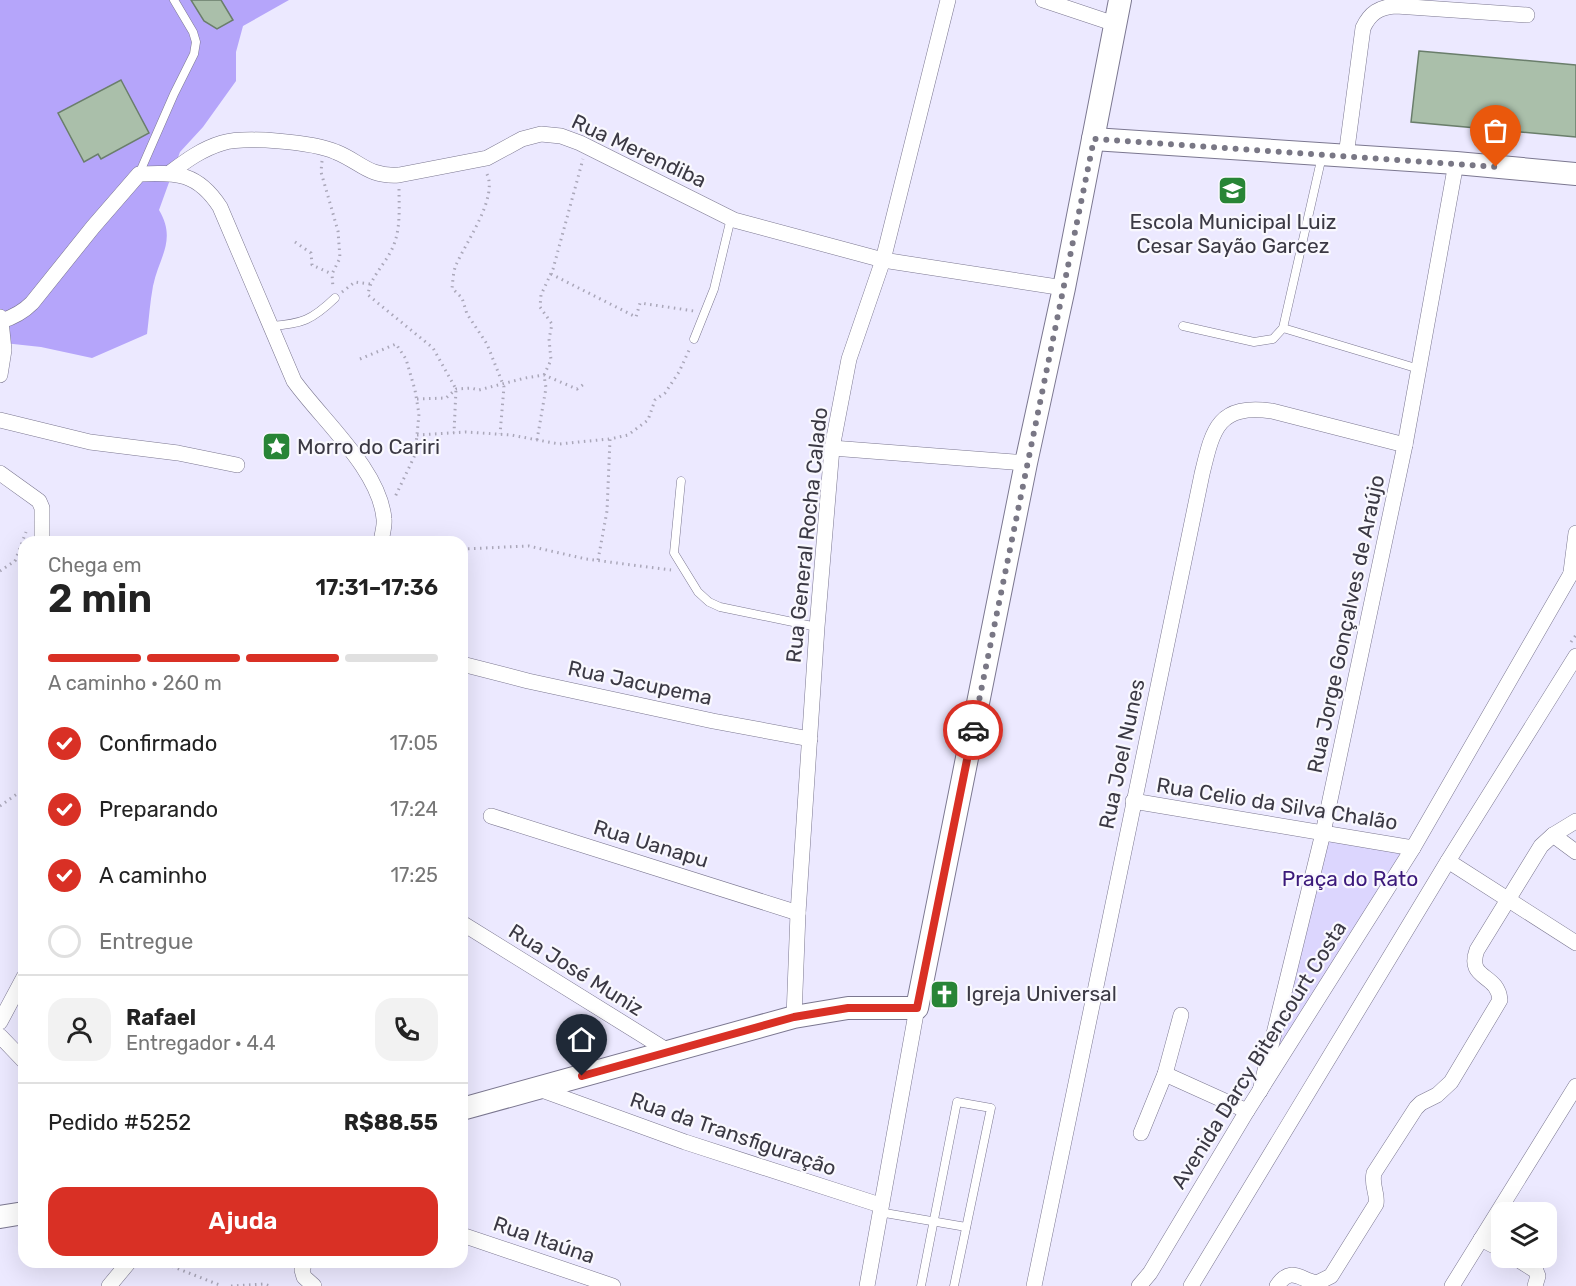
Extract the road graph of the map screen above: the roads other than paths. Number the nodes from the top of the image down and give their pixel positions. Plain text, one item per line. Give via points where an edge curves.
1 (174, 0) edge
2 (948, 0) edge
3 (1043, 0) edge
4 (1120, 0) edge
5 (1527, 15) dead end
6 (1115, 24) junction
7 (1094, 139) junction
8 (1322, 154) junction
9 (1346, 156) junction
10 (1456, 163) junction
11 (171, 172) junction
12 (139, 174) junction
13 (1576, 174) edge
14 (731, 218) junction
15 (883, 260) junction
16 (1064, 288) junction
17 (335, 298) road end
18 (1, 319) edge
19 (271, 326) junction
20 (1184, 326) dead end
21 (1283, 328) junction
22 (694, 339) road end
23 (1419, 369) junction
24 (0, 375) edge
25 (0, 420) edge
26 (1406, 445) junction
27 (832, 448) junction
28 (1026, 463) junction
29 (237, 465) dead end
30 (0, 473) edge
31 (681, 481) dead end
32 (1576, 533) edge
33 (42, 536) edge
34 (382, 536) edge
35 (1574, 569) edge
36 (817, 627) junction
37 (1576, 656) edge
38 (468, 666) edge
39 (810, 739) junction
40 (1133, 801) junction
41 (491, 816) dead end
42 (1576, 821) edge
43 (1323, 833) junction
44 (1553, 835) junction
45 (1413, 848) junction
46 (1576, 852) edge
47 (1448, 861) junction
48 (1508, 900) junction
49 (798, 913) junction
50 (468, 927) edge
51 (1576, 943) edge
52 (18, 987) edge
53 (917, 1008) junction
54 (1, 1015) edge
55 (1181, 1016) dead end
56 (794, 1017) junction
57 (0, 1036) edge
58 (668, 1051) junction
59 (18, 1055) edge
60 (1166, 1074) junction
61 (1576, 1086) edge
62 (539, 1089) junction
63 (1260, 1091) junction
64 (468, 1107) edge
65 (1247, 1111) junction
66 (1569, 1111) edge
67 (1141, 1133) dead end
68 (880, 1209) junction
69 (18, 1214) edge
70 (0, 1216) edge
71 (933, 1221) junction
72 (966, 1227) junction
73 (468, 1237) edge
74 (1481, 1239) junction
75 (1491, 1244) edge
76 (124, 1268) edge
77 (304, 1268) edge
78 (1533, 1268) edge
79 (109, 1286) edge
80 (314, 1286) edge
81 (613, 1286) edge
82 (867, 1286) edge
83 (921, 1286) edge
84 (954, 1286) edge
85 (1034, 1286) edge
86 (1140, 1286) edge
87 (1191, 1286) edge
88 (1277, 1286) edge
89 (1452, 1286) edge
90 (1535, 1286) edge

1 - 12 lane via 193,32 194,54
2 - 15 street, Rua General Rocha Calado
3 - 6 street
4 - 6 street
5 - 9 street via 1396,6 1375,11 1363,28
6 - 7 street
7 - 8 street
7 - 16 street
8 - 9 street
8 - 21 lane
9 - 10 street
10 - 13 street
10 - 23 street, Rua Jorge Gonçalves de Araújo
11 - 12 street
11 - 14 street, Rua Merendiba via 193,155 225,142 285,142 324,148 370,171 399,176 487,158 541,134 561,136 587,146
11 - 19 street via 187,177 213,195
12 - 18 street via 32,303 22,313
14 - 15 street, Rua Merendiba
14 - 22 lane via 714,289
15 - 16 street, Rua Merendiba
15 - 27 street, Rua General Rocha Calado via 849,359
16 - 28 street
17 - 19 lane via 320,312 296,324
18 - 24 street via 4,350
19 - 34 street via 294,381 371,481 384,520
20 - 21 lane via 1254,342 1273,339
21 - 23 lane
23 - 26 street, Rua Jorge Gonçalves de Araújo
25 - 29 street via 90,442
26 - 40 street, Rua Joel Nunes via 1253,408 1230,414 1217,425 1202,474
26 - 43 street, Rua Jorge Gonçalves de Araújo
27 - 28 street
27 - 36 street, Rua General Rocha Calado
28 - 53 street
30 - 33 street via 39,501
31 - 36 lane via 674,553 698,592 720,607
32 - 35 street
35 - 45 street, Avenida Darcy Bitencourt Costa
36 - 39 street, Rua General Rocha Calado
37 - 47 street
38 - 39 street, Rua Jacupema
39 - 49 street, Rua General Rocha Calado
40 - 43 street, Rua Celio da Silva Chalão
40 - 85 street, Rua Joel Nunes
41 - 49 street, Rua Uanapu
42 - 44 street
43 - 45 street, Rua Celio da Silva Chalão
43 - 63 street, Rua Jorge Gonçalves de Araújo
44 - 46 street
44 - 48 street via 1533,856
45 - 63 street, Avenida Darcy Bitencourt Costa
47 - 48 street
47 - 87 street
48 - 51 street
48 - 88 street via 1473,959 1477,972 1497,987 1500,1000 1478,1037 1451,1082 1416,1108 1374,1173 1376,1204 1331,1276 1317,1283 1287,1276
49 - 56 street, Rua General Rocha Calado
50 - 58 street, Rua José Muniz
52 - 54 street
53 - 56 street via 848,1008
53 - 68 street
55 - 60 street
56 - 58 street
57 - 59 street
58 - 62 street
60 - 65 street
60 - 67 street
61 - 66 street
62 - 64 street
62 - 68 street, Rua da Transfiguração
63 - 65 street, Avenida Darcy Bitencourt Costa
65 - 86 street, Avenida Darcy Bitencourt Costa
66 - 74 street
68 - 71 lane
68 - 82 street
69 - 70 street
71 - 72 lane
71 - 72 lane via 957,1102 991,1108
71 - 83 lane
72 - 84 lane
73 - 81 street, Rua Itaúna
74 - 75 street
74 - 89 street
76 - 79 street
77 - 80 street via 304,1277
78 - 90 street via 1538,1276

